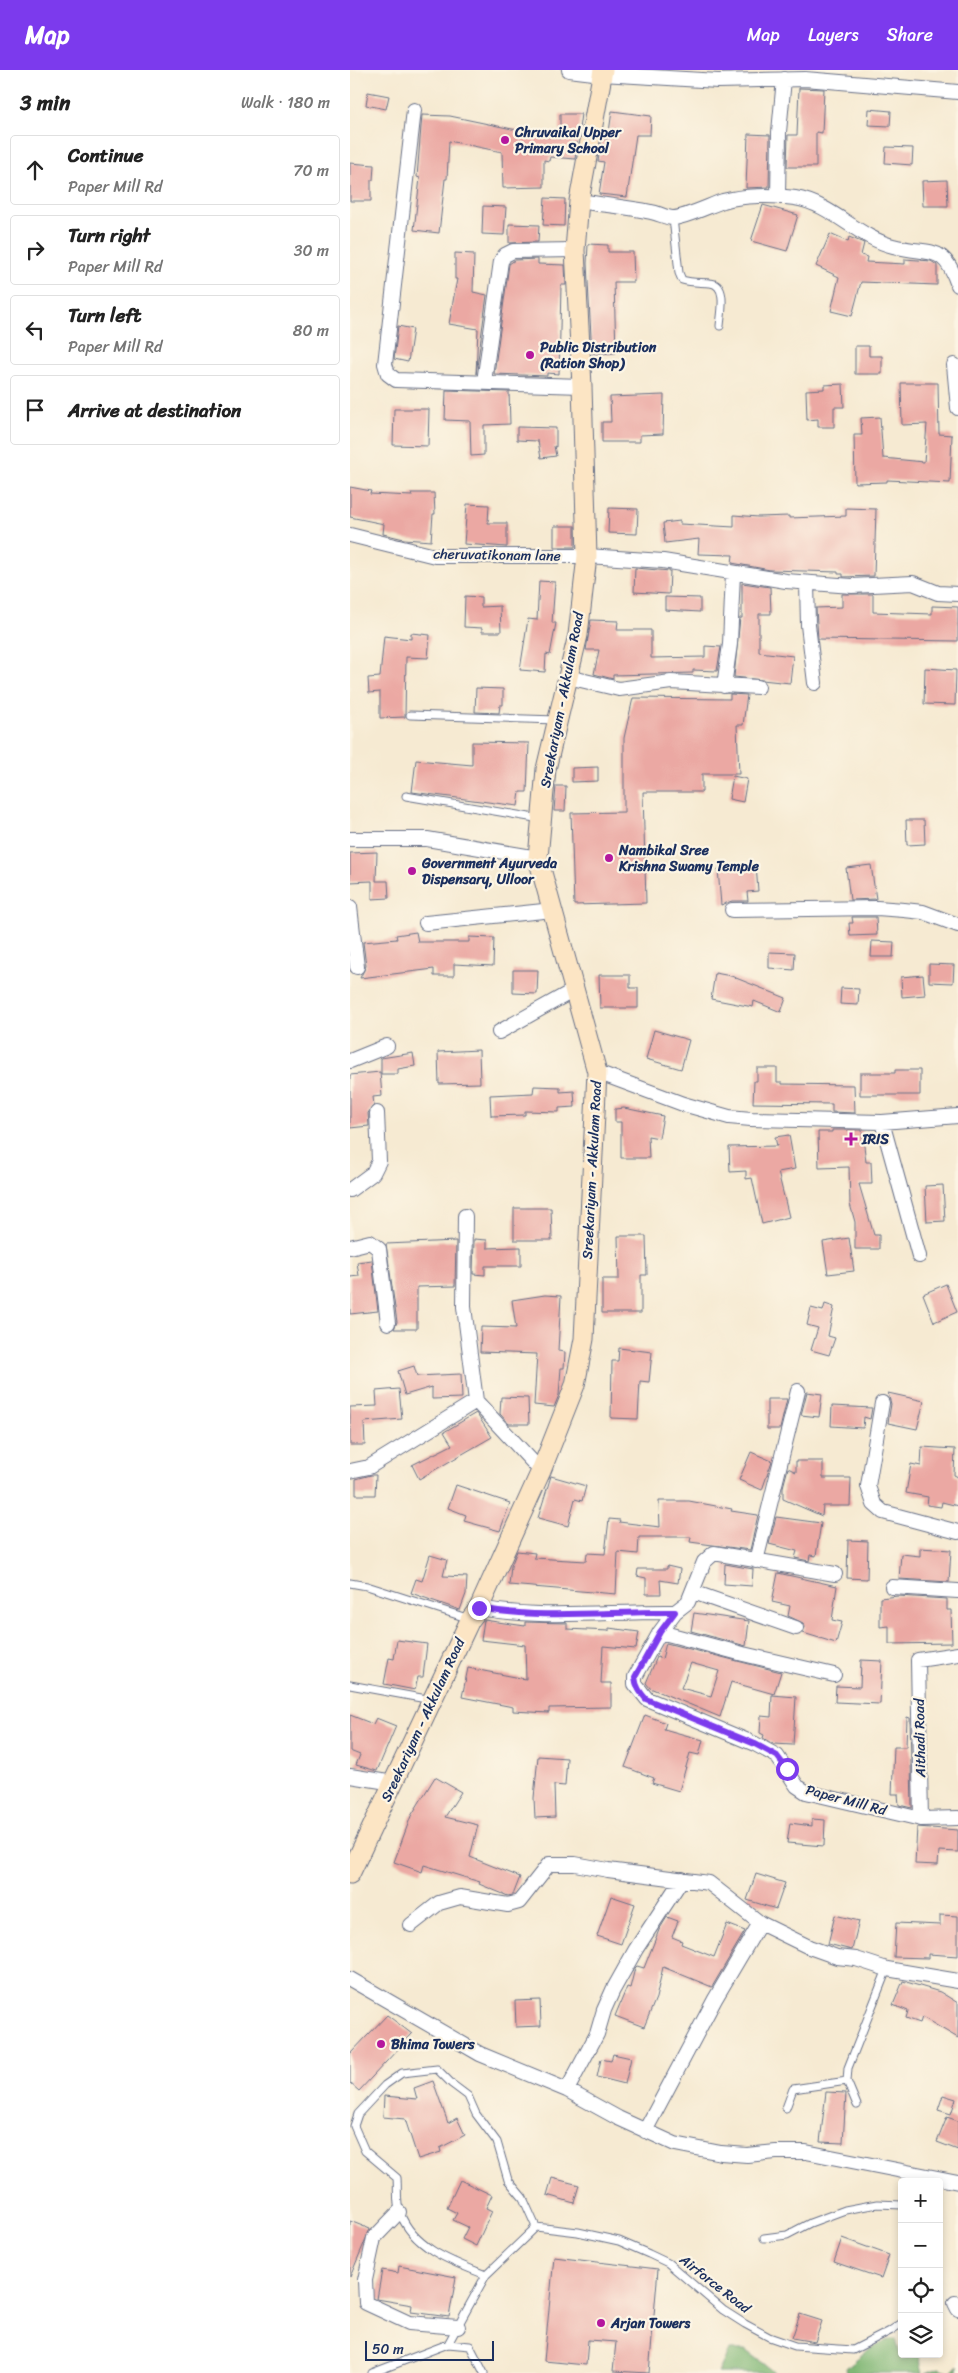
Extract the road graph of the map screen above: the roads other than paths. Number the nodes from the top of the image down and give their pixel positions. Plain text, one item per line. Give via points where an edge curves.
1 (569, 70) edge
2 (603, 72) edge
3 (805, 74) edge
4 (784, 79) junction
5 (958, 92) edge
6 (414, 110) dead end
7 (778, 197) junction
8 (579, 202) junction
9 (673, 218) junction
10 (575, 250) junction
11 (958, 285) edge
12 (720, 326) dead end
13 (954, 364) dead end
14 (484, 382) junction
15 (582, 386) junction
16 (958, 408) edge
17 (350, 535) edge
18 (587, 556) junction
19 (733, 573) junction
20 (807, 583) junction
21 (958, 594) edge
22 (568, 677) junction
23 (816, 683) dead end
24 (724, 686) junction
25 (758, 687) dead end
26 (410, 715) dead end
27 (558, 720) junction
28 (406, 796) dead end
29 (542, 819) junction
30 (350, 839) edge
31 (538, 858) junction
32 (350, 907) edge
33 (553, 910) junction
34 (732, 910) dead end
35 (426, 923) dead end
36 (958, 925) edge
37 (357, 967) dead end
38 (576, 989) junction
39 (500, 1032) dead end
40 (387, 1046) dead end
41 (350, 1061) edge
42 (597, 1072) junction
43 (377, 1113) dead end
44 (958, 1116) edge
45 (882, 1122) junction
46 (350, 1190) edge
47 (465, 1216) dead end
48 (350, 1247) edge
49 (919, 1256) dead end
50 (388, 1323) dead end
51 (798, 1391) dead end
52 (476, 1401) junction
53 (882, 1403) dead end
54 (350, 1471) edge
55 (540, 1472) junction
56 (958, 1532) edge
57 (756, 1560) junction
58 (835, 1574) dead end
59 (350, 1583) edge
60 (892, 1587) dead end
61 (958, 1591) edge
62 (693, 1592) junction
63 (675, 1612) junction
64 (474, 1614) junction
65 (796, 1628) dead end
66 (660, 1632) junction
67 (958, 1654) edge
68 (834, 1676) dead end
69 (350, 1685) edge
70 (432, 1700) junction
71 (350, 1776) edge
72 (394, 1783) junction
73 (958, 1818) edge
74 (921, 1820) junction
75 (353, 1863) edge
76 (682, 1879) junction
77 (760, 1923) junction
78 (411, 1925) dead end
79 (887, 1969) junction
80 (350, 1980) edge
81 (958, 1981) edge
82 (848, 2081) junction
83 (567, 2090) junction
84 (857, 2105) dead end
85 (786, 2108) dead end
86 (645, 2131) junction
87 (958, 2182) edge
88 (898, 2205) edge
89 (399, 2212) junction
90 (536, 2227) junction
91 (764, 2238) dead end
92 (486, 2275) junction
93 (898, 2325) edge
94 (458, 2327) junction
95 (448, 2344) junction
96 (372, 2373) edge
97 (484, 2373) edge

1 - 2 street
2 - 4 street via 718,81
2 - 8 main road, Sreekariyam - Akkulam Road
3 - 4 street
3 - 5 street
4 - 7 street
6 - 14 street via 385,364 388,374 396,380
7 - 9 street via 725,200
7 - 11 street via 819,205 867,236 894,246 944,256
8 - 9 street
8 - 10 main road, Sreekariyam - Akkulam Road
9 - 12 lane via 678,273 682,280 719,287 722,292
10 - 14 street via 512,251 505,255 501,261
10 - 15 main road, Sreekariyam - Akkulam Road
13 - 16 street
14 - 15 street
15 - 18 main road, Sreekariyam - Akkulam Road
17 - 18 street, cheruvatikonam lane via 435,556
18 - 19 street, cheruvatikonam lane via 663,562
18 - 22 main road, Sreekariyam - Akkulam Road via 578,635
19 - 20 street, cheruvatikonam lane
19 - 24 street via 730,644
20 - 21 street, cheruvatikonam lane via 852,586 913,583 938,593
20 - 23 street via 808,625
22 - 24 street via 619,689 671,682
22 - 27 main road, Sreekariyam - Akkulam Road
24 - 25 street
26 - 27 lane
27 - 29 main road, Sreekariyam - Akkulam Road via 546,769
28 - 29 lane
29 - 31 main road, Sreekariyam - Akkulam Road
30 - 31 street via 427,839
31 - 33 main road, Sreekariyam - Akkulam Road
32 - 37 street
33 - 35 street
33 - 38 main road, Sreekariyam - Akkulam Road
34 - 36 street via 895,909 923,912
38 - 39 street
38 - 42 main road, Sreekariyam - Akkulam Road
40 - 41 street
42 - 45 street via 683,1104 729,1116
42 - 55 main road, Sreekariyam - Akkulam Road via 584,1339 575,1384
43 - 46 street via 379,1161 373,1173
44 - 45 street
45 - 49 street
47 - 52 street via 464,1307
48 - 50 street via 370,1242 379,1249
51 - 57 street
52 - 54 street via 369,1467
52 - 55 street
53 - 56 street via 868,1486 874,1504 883,1512
55 - 64 main road, Sreekariyam - Akkulam Road
57 - 58 street
57 - 62 street via 714,1554 704,1562
59 - 64 lane
60 - 61 street
62 - 63 street, Paper Mill Rd via 688,1602
62 - 65 street
63 - 64 street
63 - 66 street, Paper Mill Rd
64 - 70 main road, Sreekariyam - Akkulam Road
66 - 68 street
66 - 74 street, Paper Mill Rd via 635,1677 635,1684 646,1699 777,1756 796,1786 806,1792
67 - 74 street, Aithadi Road via 918,1660
69 - 70 lane
70 - 72 main road, Sreekariyam - Akkulam Road
71 - 72 street
72 - 75 main road, Sreekariyam - Akkulam Road
73 - 74 street
76 - 77 street via 708,1883
76 - 78 street via 575,1864 549,1864 519,1902 508,1905 460,1897 439,1904
76 - 83 street via 613,1990 597,2034
77 - 79 street via 808,1947
77 - 86 street via 715,1999
79 - 81 street
79 - 82 lane via 848,2068
80 - 83 street via 480,2054
82 - 84 lane
82 - 85 lane via 793,2089
83 - 86 street
86 - 87 street via 675,2144 721,2153 806,2152
88 - 91 lane via 877,2204 845,2210 787,2235
89 - 90 lane via 397,2178 365,2150 354,2126 358,2114 385,2085 402,2073 437,2069 468,2096 476,2114 497,2142 508,2180 523,2198
89 - 92 lane via 417,2241 452,2262
89 - 94 street via 374,2238 365,2280 366,2302 410,2323
90 - 92 lane
90 - 93 lane, Airforce Road via 619,2241 649,2254 668,2263 723,2310 745,2324 795,2346 853,2350
92 - 94 lane
94 - 95 lane
95 - 96 lane
95 - 97 lane via 470,2346

